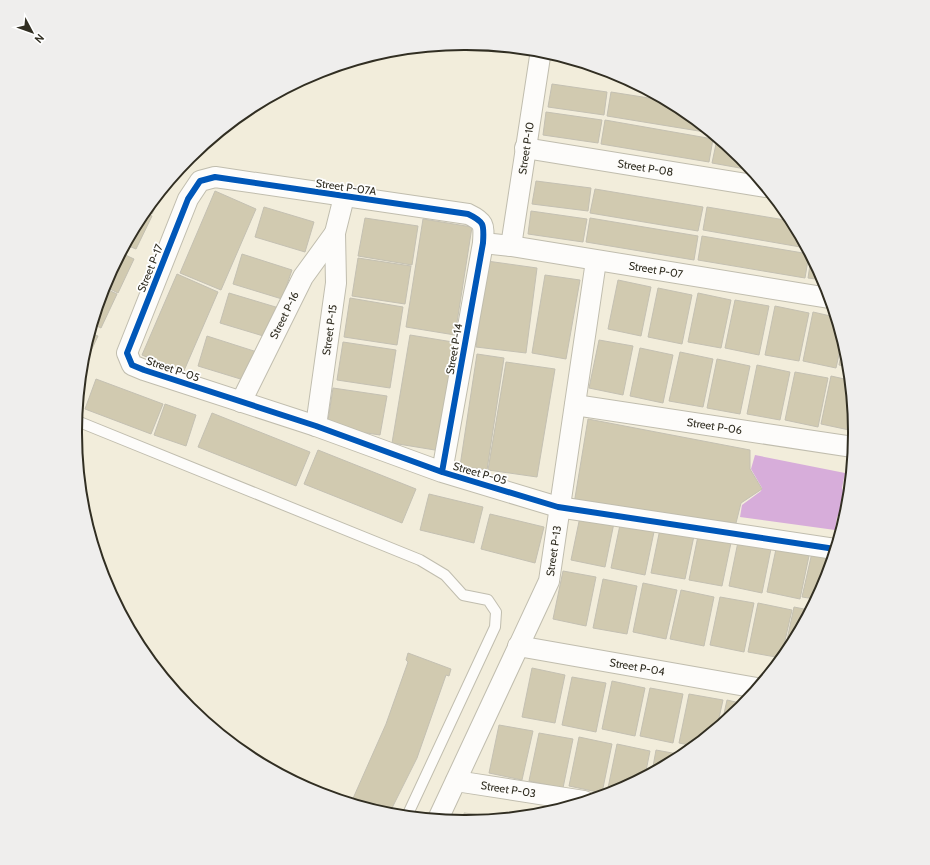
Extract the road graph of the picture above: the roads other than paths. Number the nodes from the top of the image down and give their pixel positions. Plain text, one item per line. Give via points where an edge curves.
1 (540, 57) edge
2 (525, 148) junction
3 (200, 181) joint
4 (757, 186) edge
5 (344, 197) junction
6 (335, 234) junction
7 (484, 236) junction
8 (511, 246) junction
9 (596, 261) junction
10 (822, 297) edge
11 (132, 365) joint
12 (241, 402) junction
13 (575, 405) junction
14 (82, 423) edge
15 (316, 426) junction
16 (847, 446) edge
17 (442, 472) junction
18 (558, 507) junction
19 (829, 548) edge
20 (518, 646) junction
21 (751, 687) edge
22 (456, 780) junction
23 (573, 799) edge
24 (409, 811) edge
25 (440, 814) edge

1 - 2 street, Street P-10
2 - 4 street, Street P-08
2 - 8 street, Street P-10
3 - 5 street, Street P-07A via 215,178
3 - 11 street, Street P-17 via 188,199 127,353
5 - 6 street
5 - 7 street, Street P-07A via 468,214 480,220
6 - 12 street, Street P-16 via 304,277
6 - 15 street, Street P-15 via 336,283
7 - 8 street, Street P-07
7 - 17 street, Street P-14
8 - 9 street, Street P-07
9 - 10 street, Street P-07
9 - 13 street, Street P-13
11 - 12 street, Street P-05
12 - 15 street, Street P-05
13 - 16 street, Street P-06
13 - 18 street, Street P-13
14 - 24 lane via 420,560 445,576 463,595 488,600 496,612 495,627
15 - 17 street, Street P-05
17 - 18 street, Street P-05
18 - 19 street, Street P-05
18 - 20 street, Street P-13 via 549,581
20 - 21 street, Street P-04
20 - 22 street, Street P-13
22 - 23 street, Street P-03
22 - 25 street, Street P-13

